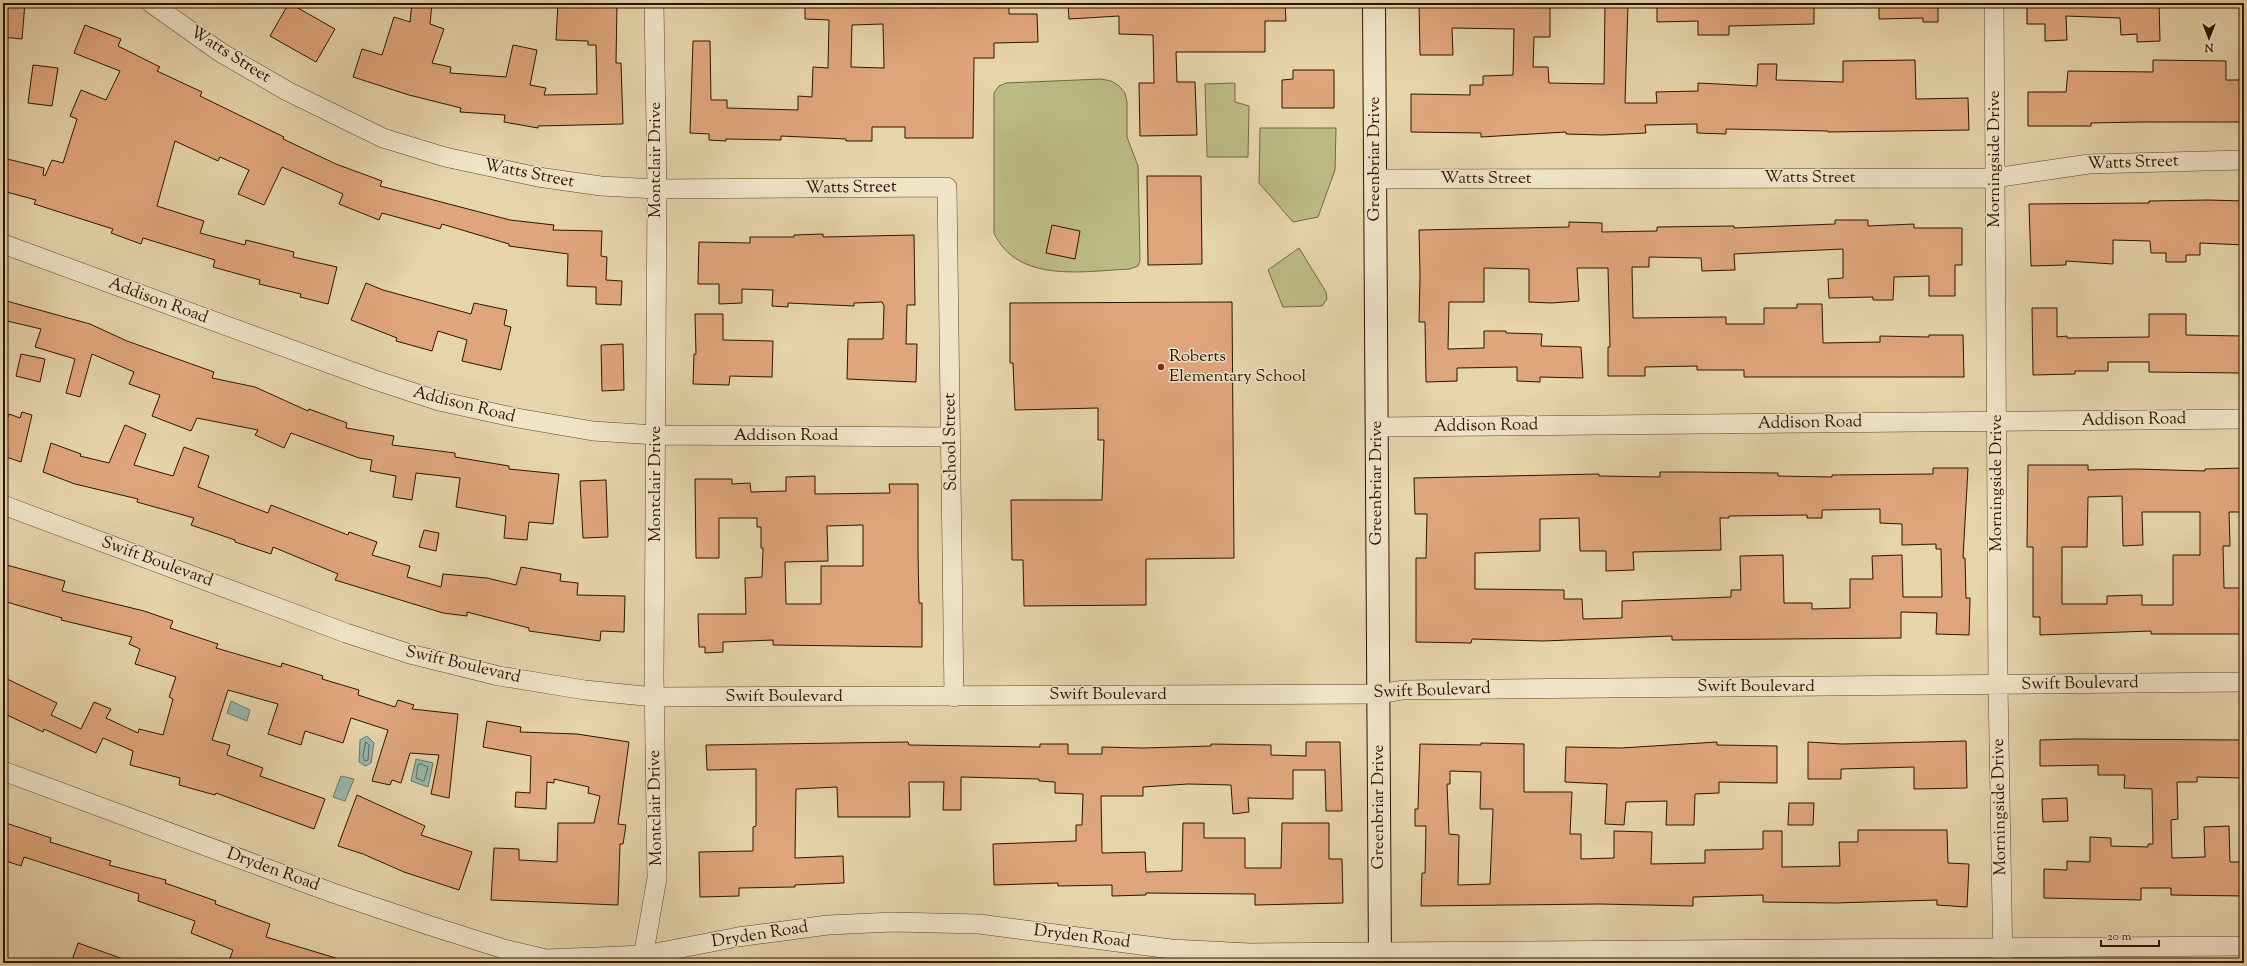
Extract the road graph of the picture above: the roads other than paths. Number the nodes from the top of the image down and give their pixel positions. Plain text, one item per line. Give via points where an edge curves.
1 (151, 3) edge
2 (654, 3) edge
3 (1374, 3) edge
4 (1994, 3) edge
5 (2244, 160) edge
6 (1994, 178) junction
7 (1375, 179) junction
8 (947, 187) joint
9 (656, 189) junction
10 (3, 244) edge
11 (2244, 419) edge
12 (1997, 421) junction
13 (1377, 427) junction
14 (656, 435) junction
15 (950, 437) junction
16 (3, 505) edge
17 (2244, 682) edge
18 (1998, 685) junction
19 (1379, 694) junction
20 (654, 697) junction
21 (954, 697) junction
22 (3, 771) edge
23 (2244, 946) edge
24 (2002, 956) edge
25 (1380, 957) edge
26 (644, 959) edge
27 (550, 961) edge

1 - 9 street, Watts Street via 220,52 287,91 383,138 445,157 538,177 601,186
2 - 9 street, Montclair Drive
3 - 7 main road, Greenbriar Drive
4 - 6 street, Morningside Drive
5 - 6 street, Watts Street via 2089,164
6 - 7 street, Watts Street
6 - 12 street, Morningside Drive
7 - 13 main road, Greenbriar Drive
8 - 9 street, Watts Street
8 - 15 street, School Street
9 - 14 street, Montclair Drive
10 - 14 street, Addison Road via 372,379 439,401 517,418 593,430
11 - 12 street, Addison Road
12 - 13 street, Addison Road
12 - 18 street, Morningside Drive
13 - 19 main road, Greenbriar Drive
14 - 15 street, Addison Road
14 - 20 street, Montclair Drive
15 - 21 street, School Street
16 - 20 street, Swift Boulevard via 346,633 410,654 499,676 585,690
17 - 18 street, Swift Boulevard
18 - 19 street, Swift Boulevard via 1403,690
18 - 24 street, Morningside Drive
19 - 21 street, Swift Boulevard
19 - 25 main road, Greenbriar Drive
20 - 21 street, Swift Boulevard
20 - 26 street, Montclair Drive via 657,878
22 - 27 street, Dryden Road via 340,895 436,928
23 - 24 street, Dryden Road
24 - 25 street, Dryden Road
25 - 26 street, Dryden Road via 1171,949 979,924 893,922 821,926 738,937
26 - 27 street, Dryden Road

